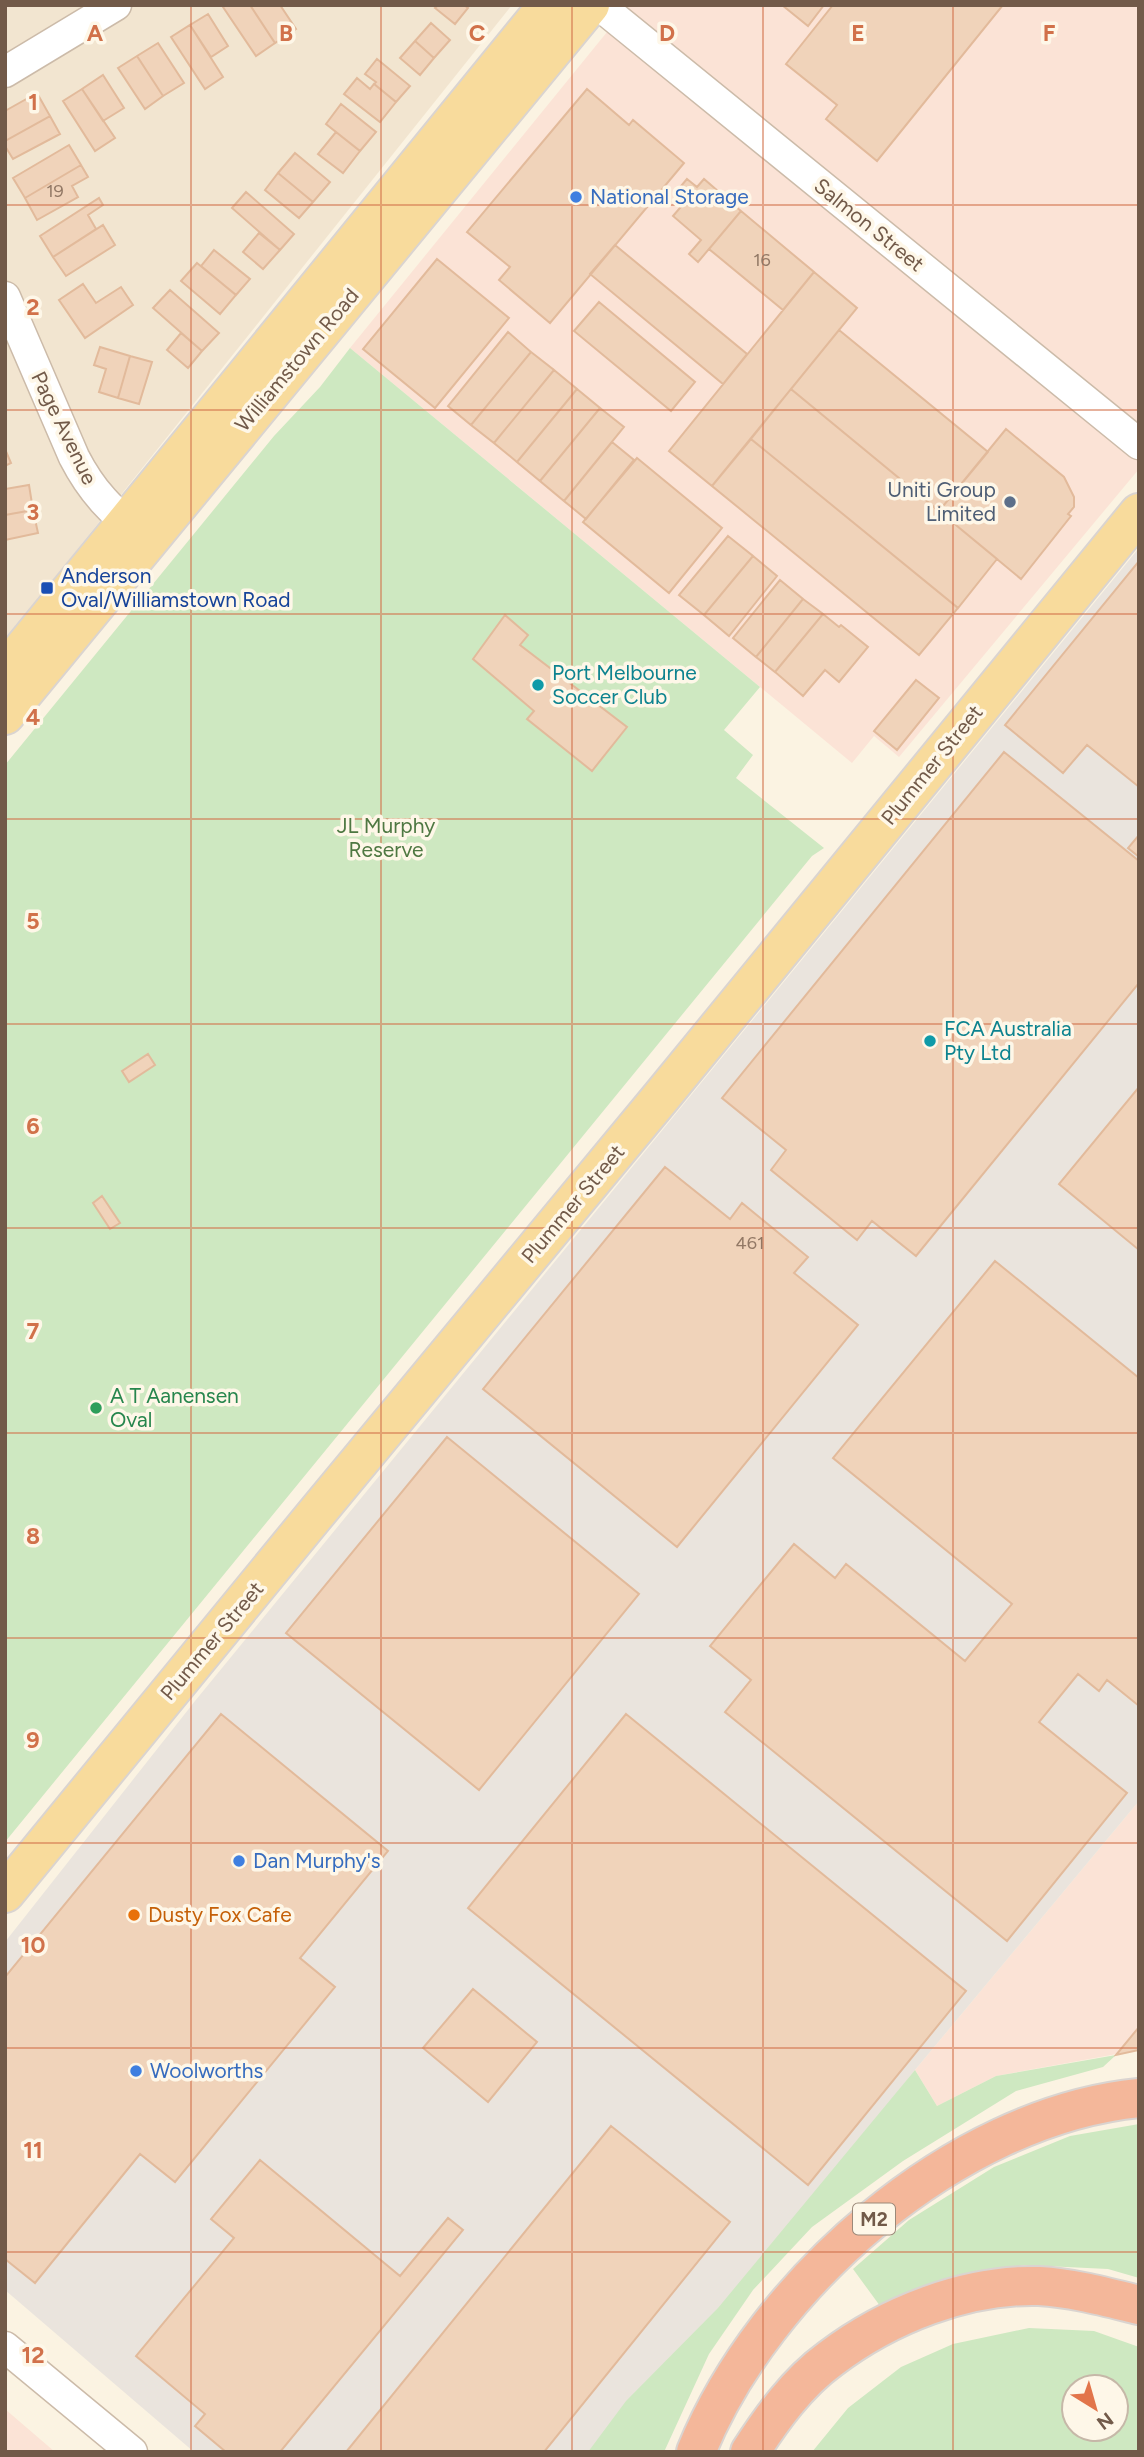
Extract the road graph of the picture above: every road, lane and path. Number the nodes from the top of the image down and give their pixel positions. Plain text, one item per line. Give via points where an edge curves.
1 (116, 5) edge
2 (548, 5) edge
3 (590, 5) edge
4 (599, 5) edge
5 (5, 72) edge
6 (5, 297) edge
7 (16, 351) edge
8 (1139, 444) edge
9 (1139, 513) edge
10 (137, 532) junction
11 (5, 671) edge
12 (5, 715) edge
13 (5, 1893) edge
14 (1139, 2098) edge
15 (1139, 2305) edge
16 (5, 2347) edge
17 (132, 2452) edge
18 (696, 2452) edge
19 (750, 2452) edge

1 - 5 street
2 - 10 main road, Williamstown Road
3 - 10 main road, Williamstown Road
4 - 8 street, Salmon Street
6 - 7 street, Page Avenue
7 - 10 street, Page Avenue via 86,480 107,507
9 - 13 main road, Plummer Street
10 - 11 main road, Williamstown Road
10 - 12 main road, Williamstown Road
14 - 18 highway, M2 via 1054,2115 994,2141 874,2219 792,2296 711,2414
15 - 19 highway via 1039,2286 982,2290 935,2304 894,2320 829,2359 792,2394
16 - 17 street

